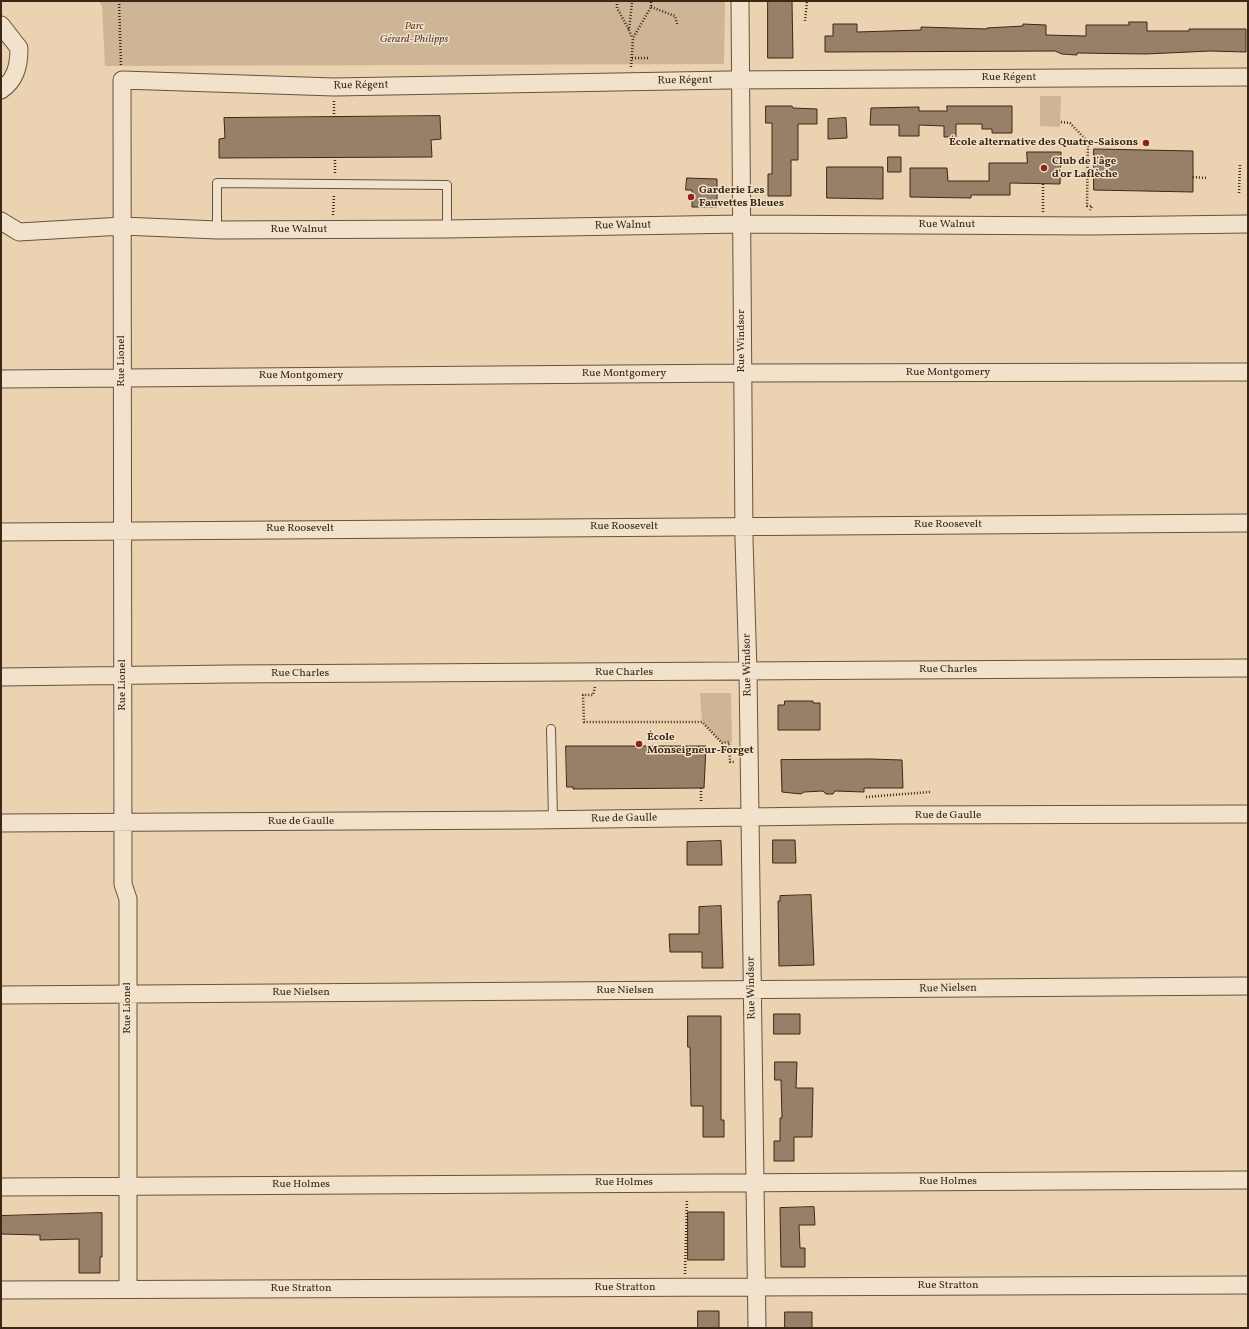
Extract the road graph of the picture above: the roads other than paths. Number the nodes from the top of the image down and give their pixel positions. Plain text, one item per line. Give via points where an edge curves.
1 (740, 1) edge
2 (1, 25) edge
3 (121, 74) joint
4 (1248, 77) edge
5 (740, 80) junction
6 (1, 90) edge
7 (1, 221) edge
8 (741, 224) junction
9 (1248, 224) edge
10 (122, 226) junction
11 (447, 229) junction
12 (217, 230) junction
13 (1248, 372) edge
14 (742, 373) junction
15 (122, 377) junction
16 (1, 379) edge
17 (1248, 523) edge
18 (744, 526) junction
19 (122, 531) junction
20 (1, 532) edge
21 (1248, 668) edge
22 (748, 672) junction
23 (123, 676) junction
24 (1, 677) edge
25 (550, 729) dead end
26 (1248, 814) edge
27 (750, 818) junction
28 (553, 820) junction
29 (123, 821) junction
30 (1, 823) edge
31 (1248, 986) edge
32 (752, 990) junction
33 (128, 994) junction
34 (1, 995) edge
35 (1248, 1180) edge
36 (756, 1183) junction
37 (130, 1185) junction
38 (1, 1187) edge
39 (1248, 1285) edge
40 (756, 1287) junction
41 (128, 1289) junction
42 (1, 1290) edge
43 (756, 1328) edge

1 - 5 street, Rue Windsor
2 - 6 street via 19,48 19,66 10,84
3 - 5 street, Rue Régent via 334,87
3 - 10 street, Rue Lionel
4 - 5 street, Rue Régent
5 - 8 street, Rue Windsor
7 - 10 street, Rue Walnut via 19,232
8 - 9 street, Rue Walnut
8 - 11 street, Rue Walnut
8 - 14 street, Rue Windsor
10 - 12 street, Rue Walnut
10 - 15 street, Rue Lionel
11 - 12 street, Rue Walnut
11 - 12 lane via 447,185 264,183 217,184
13 - 14 street, Rue Montgomery
14 - 15 street, Rue Montgomery
14 - 18 street, Rue Windsor
15 - 16 street, Rue Montgomery
15 - 19 street, Rue Lionel
17 - 18 street, Rue Roosevelt
18 - 19 street, Rue Roosevelt
18 - 22 street, Rue Windsor
19 - 20 street, Rue Roosevelt
19 - 23 street, Rue Lionel
21 - 22 street, Rue Charles
22 - 23 street, Rue Charles
22 - 27 street, Rue Windsor
23 - 24 street, Rue Charles
23 - 29 street, Rue Lionel
25 - 28 lane
26 - 27 street, Rue de Gaulle
27 - 28 street, Rue de Gaulle
27 - 32 street, Rue Windsor
28 - 29 street, Rue de Gaulle via 197,823
29 - 30 street, Rue de Gaulle
29 - 33 street, Rue Lionel via 123,884 128,899
31 - 32 street, Rue Nielsen
32 - 33 street, Rue Nielsen
32 - 36 street, Rue Windsor
33 - 34 street, Rue Nielsen
33 - 37 street, Rue Lionel
35 - 36 street, Rue Holmes
36 - 37 street, Rue Holmes
36 - 40 street, Rue Windsor
37 - 38 street, Rue Holmes
37 - 41 street, Rue Lionel
39 - 40 street, Rue Stratton
40 - 41 street, Rue Stratton
40 - 43 street, Rue Windsor
41 - 42 street, Rue Stratton

